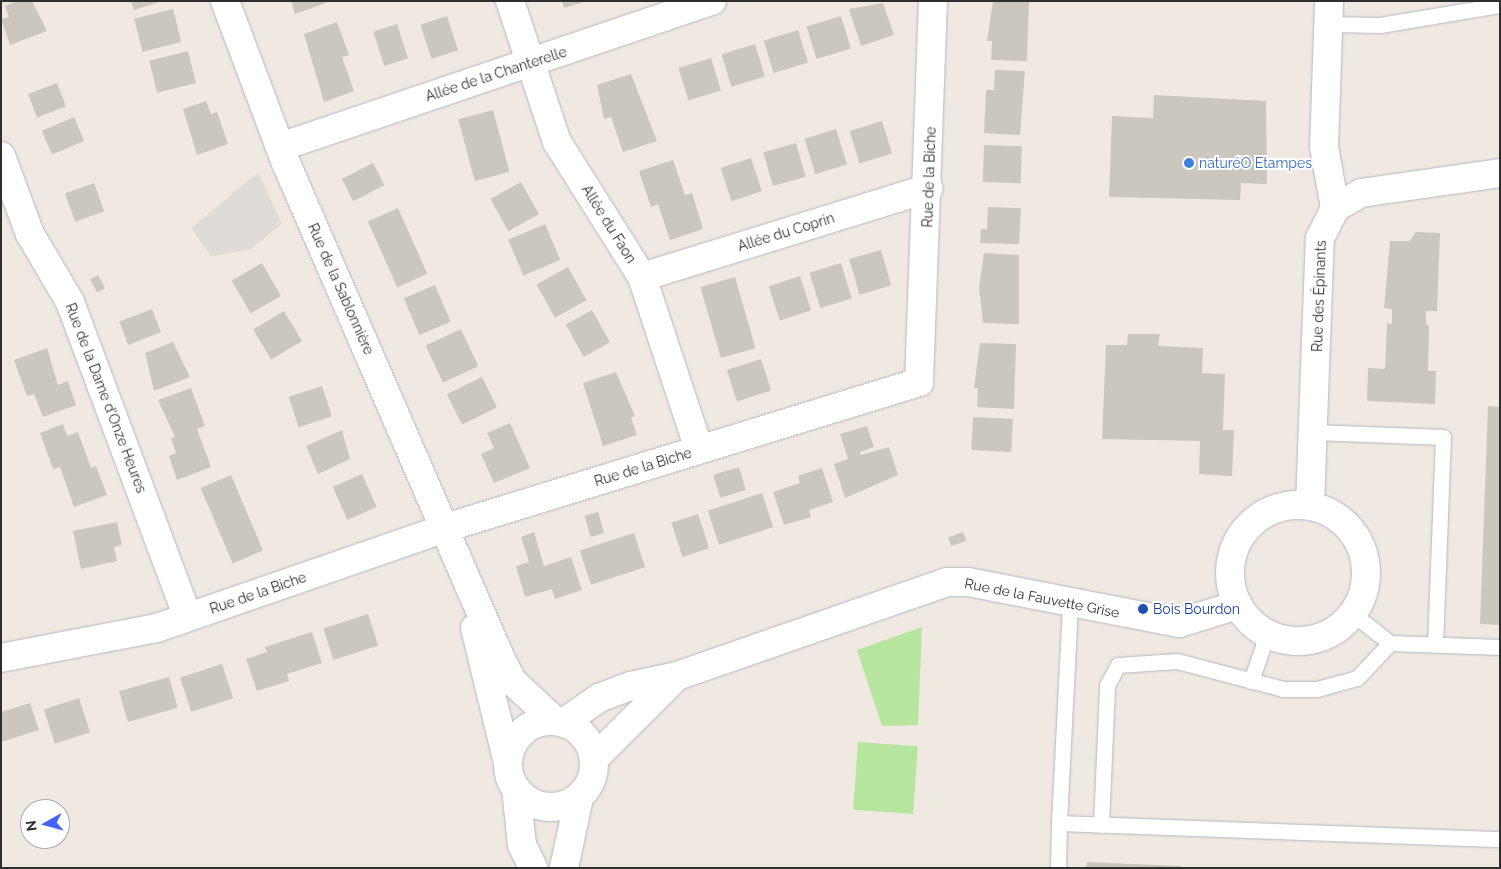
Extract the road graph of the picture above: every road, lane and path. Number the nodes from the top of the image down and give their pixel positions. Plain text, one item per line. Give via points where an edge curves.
1 (225, 1) edge
2 (510, 1) edge
3 (712, 1) edge
4 (933, 1) edge
5 (1500, 5) edge
6 (1456, 7) edge
7 (1329, 13) edge
8 (531, 63) junction
9 (280, 147) junction
10 (1, 156) edge
11 (1500, 173) edge
12 (929, 188) junction
13 (1335, 208) junction
14 (642, 277) junction
15 (1314, 432) junction
16 (699, 450) junction
17 (1310, 505) junction
18 (446, 528) junction
19 (466, 573) junction
20 (1070, 605) junction
21 (1238, 606) junction
22 (1353, 614) junction
23 (188, 617) junction
24 (1267, 634) junction
25 (1390, 643) junction
26 (1435, 644) junction
27 (1500, 647) edge
28 (1, 658) edge
29 (678, 676) junction
30 (1251, 681) junction
31 (559, 722) junction
32 (594, 759) junction
33 (508, 763) junction
34 (516, 789) junction
35 (579, 798) junction
36 (1059, 823) junction
37 (1094, 825) junction
38 (1500, 839) edge
39 (532, 868) edge
40 (564, 868) edge
41 (1058, 868) edge

1 - 9 street, Rue de la Sablonnière
2 - 8 street, Allée du Faon
3 - 8 street, Allée de la Chanterelle
4 - 12 street, Rue de la Biche
5 - 6 lane
6 - 7 lane via 1380,24
7 - 13 street via 1324,147
8 - 9 street, Allée de la Chanterelle
8 - 14 street, Allée du Faon via 557,142
9 - 18 street, Rue de la Sablonnière
10 - 23 street, Rue de la Dame d'Onze Heures via 30,234 70,302
11 - 13 street via 1361,193
12 - 14 street, Allée du Coprin
12 - 16 street, Rue de la Biche via 919,382
13 - 15 street, Rue des Épinants via 1320,238
14 - 16 street, Allée du Faon
15 - 17 street, Rue des Épinants
15 - 26 lane via 1443,438
16 - 18 street, Rue de la Biche
17 - 21 street via 1288,505 1268,511 1237,542 1230,570
17 - 22 street via 1332,513 1350,528 1362,548 1366,570 1363,593
18 - 19 street, Rue de la Sablonnière
18 - 23 street, Rue de la Biche
19 - 31 street via 513,682
19 - 33 street via 482,663
20 - 21 street, Rue de la Fauvette Grise via 1179,623
20 - 29 street, Rue de la Fauvette Grise via 968,582 947,582
20 - 36 lane
21 - 24 street
22 - 24 street via 1339,627 1313,638 1285,640
22 - 25 lane
23 - 28 street, Rue de la Biche via 157,628
24 - 30 lane
25 - 26 lane
25 - 30 lane via 1357,678 1317,689 1283,689
26 - 27 lane
29 - 31 street, Rue de la Fauvette Grise via 599,698
29 - 32 street, Rue de la Fauvette Grise
30 - 37 lane via 1178,661 1118,665 1107,686
31 - 32 street via 584,736
31 - 33 street via 528,728 514,743
32 - 35 street via 588,787
33 - 34 street
34 - 35 street via 526,799 546,806 566,805
34 - 39 street via 522,845
35 - 40 street
36 - 37 lane
36 - 41 lane
37 - 38 lane

